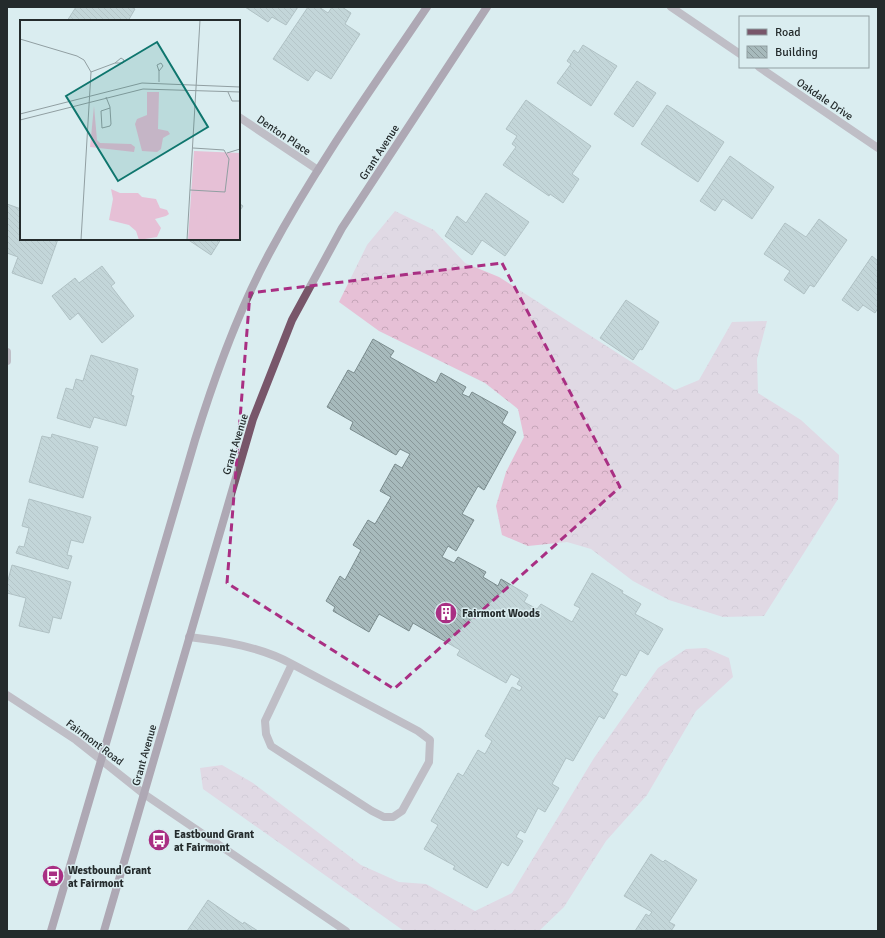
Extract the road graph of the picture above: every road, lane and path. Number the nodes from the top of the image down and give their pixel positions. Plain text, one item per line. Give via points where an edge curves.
1 (427, 7) edge
2 (487, 7) edge
3 (671, 7) edge
4 (739, 53) edge
5 (760, 68) edge
6 (240, 118) edge
7 (878, 148) edge
8 (318, 170) junction
9 (7, 352) edge
10 (7, 361) edge
11 (189, 637) junction
12 (292, 664) junction
13 (7, 695) edge
14 (100, 760) junction
15 (144, 794) junction
16 (51, 931) edge
17 (104, 931) edge
18 (346, 931) edge

1 - 8 main road
2 - 11 main road, Grant Avenue via 342,228 292,320 253,419
3 - 4 street
5 - 7 street, Oakdale Drive
6 - 8 street, Denton Place
8 - 14 main road via 247,297 210,391
9 - 10 street
11 - 12 street via 219,640 277,656
11 - 15 main road, Grant Avenue
12 - 12 street via 418,731 430,740 428,762 402,811 394,817 384,817 372,811 271,746 266,734 265,721
13 - 14 street, Fairmont Road via 76,740
14 - 15 street, Fairmont Road
14 - 16 main road
15 - 17 main road, Grant Avenue
15 - 18 street, Fairmont Road

